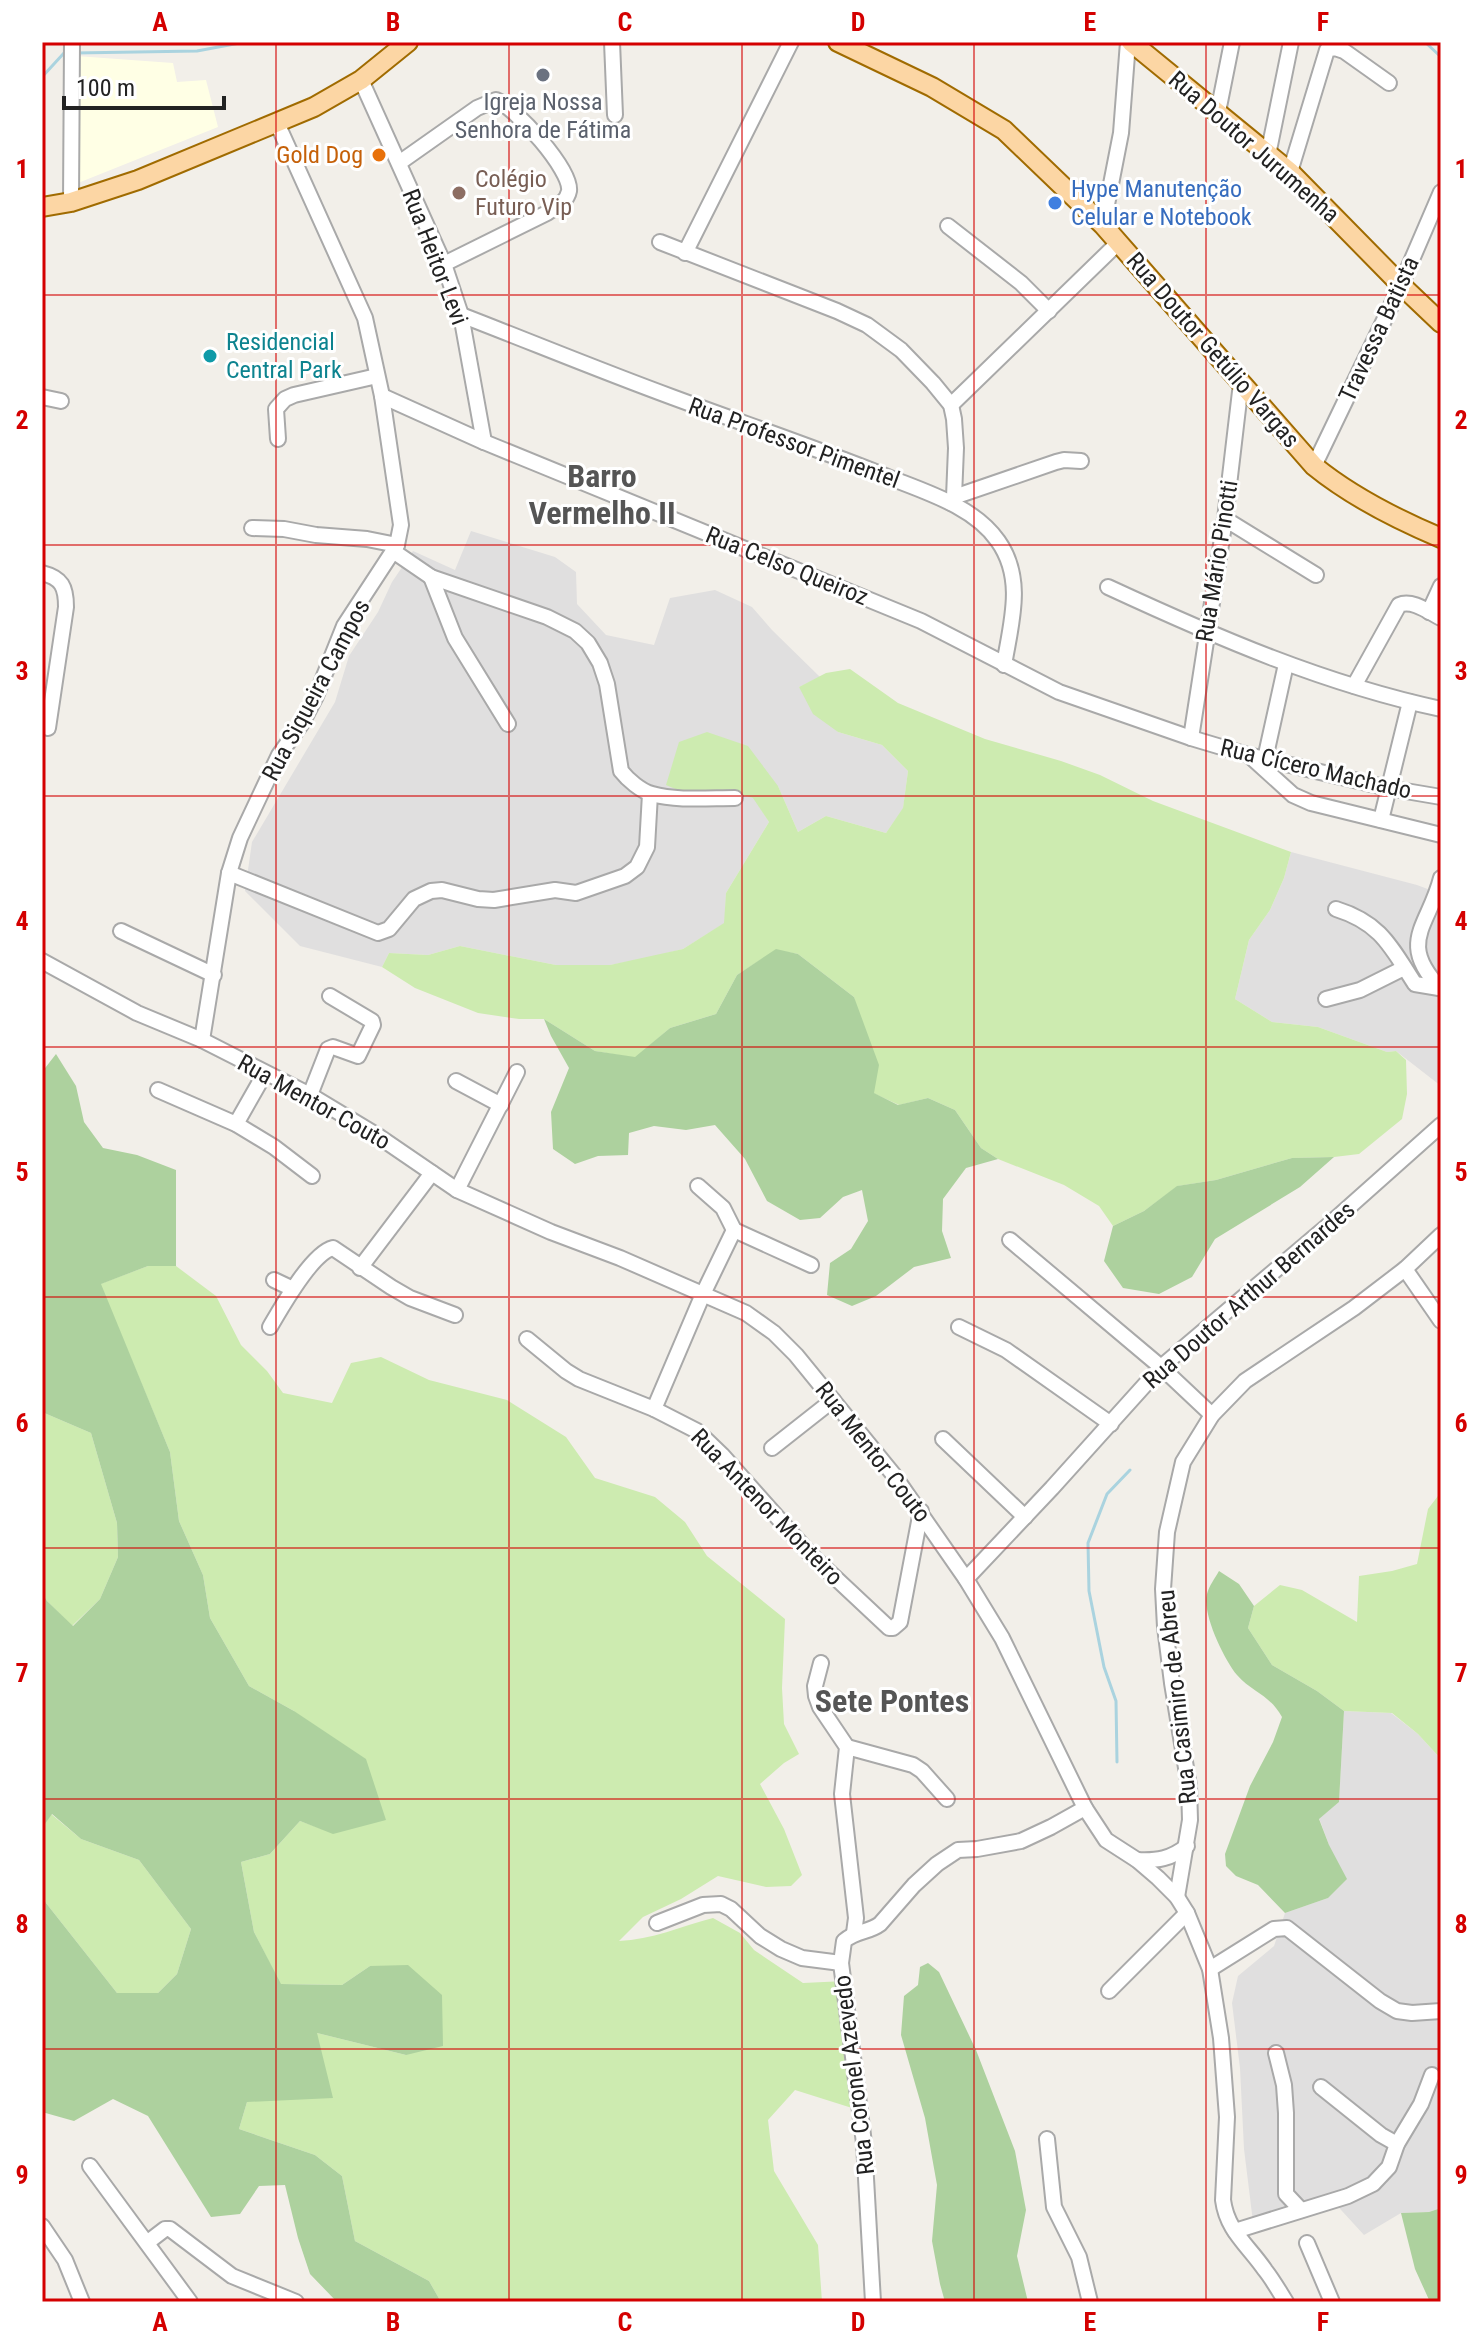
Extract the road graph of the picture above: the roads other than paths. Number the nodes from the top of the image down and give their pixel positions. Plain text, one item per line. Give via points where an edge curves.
1 (408, 42) edge
2 (612, 42) edge
3 (791, 42) edge
4 (838, 42) edge
5 (1232, 42) edge
6 (1291, 42) edge
7 (1135, 44) edge
8 (73, 49) edge
9 (361, 80) junction
10 (1389, 83) dead end
11 (1218, 112) junction
12 (615, 115) dead end
13 (277, 123) junction
14 (1268, 155) junction
15 (399, 163) junction
16 (1290, 172) junction
17 (1441, 192) edge
18 (71, 202) junction
19 (42, 207) edge
20 (1103, 225) junction
21 (948, 226) dead end
22 (660, 242) dead end
23 (1119, 242) junction
24 (685, 253) junction
25 (444, 264) junction
26 (1401, 285) junction
27 (1049, 311) junction
28 (461, 315) junction
29 (1441, 323) edge
30 (377, 376) junction
31 (1241, 383) junction
32 (382, 396) junction
33 (42, 397) edge
34 (61, 401) dead end
35 (951, 405) junction
36 (278, 439) dead end
37 (484, 442) junction
38 (1081, 461) dead end
39 (1314, 466) junction
40 (952, 500) junction
41 (1225, 519) junction
42 (252, 528) dead end
43 (1441, 538) edge
44 (395, 548) junction
45 (42, 573) edge
46 (1316, 575) dead end
47 (431, 577) junction
48 (1441, 586) edge
49 (1108, 587) dead end
50 (1435, 615) edge
51 (1206, 632) junction
52 (1286, 664) junction
53 (1004, 665) junction
54 (1354, 686) junction
55 (1410, 702) junction
56 (1441, 709) edge
57 (508, 724) dead end
58 (48, 728) dead end
59 (1191, 738) junction
60 (1248, 755) junction
61 (1265, 759) junction
62 (1388, 788) junction
63 (650, 794) junction
64 (1441, 797) edge
65 (735, 798) dead end
66 (1381, 820) junction
67 (1441, 835) edge
68 (229, 873) junction
69 (1441, 878) edge
70 (1336, 909) dead end
71 (121, 931) dead end
72 (42, 961) edge
73 (1404, 968) junction
74 (214, 975) junction
75 (1440, 988) edge
76 (330, 996) dead end
77 (1326, 999) dead end
78 (202, 1040) junction
79 (517, 1072) dead end
80 (265, 1073) junction
81 (456, 1081) dead end
82 (158, 1090) dead end
83 (310, 1095) junction
84 (501, 1105) junction
85 (236, 1124) junction
86 (1441, 1125) edge
87 (432, 1173) junction
88 (312, 1176) dead end
89 (698, 1186) dead end
90 (457, 1190) junction
91 (734, 1230) junction
92 (1441, 1235) edge
93 (1010, 1240) dead end
94 (811, 1265) dead end
95 (360, 1268) junction
96 (1405, 1269) junction
97 (274, 1280) dead end
98 (293, 1289) junction
99 (703, 1294) junction
100 (455, 1315) dead end
101 (1441, 1321) edge
102 (270, 1327) dead end
103 (959, 1327) dead end
104 (527, 1339) dead end
105 (1161, 1367) junction
106 (833, 1400) junction
107 (654, 1409) junction
108 (1212, 1415) junction
109 (1111, 1424) junction
110 (943, 1439) dead end
111 (772, 1448) dead end
112 (921, 1511) junction
113 (1025, 1517) junction
114 (966, 1579) junction
115 (821, 1663) dead end
116 (847, 1747) junction
117 (947, 1799) dead end
118 (1085, 1808) junction
119 (1187, 1846) junction
120 (1137, 1860) junction
121 (1177, 1897) junction
122 (1187, 1913) junction
123 (657, 1923) dead end
124 (854, 1933) junction
125 (841, 1963) junction
126 (1210, 1969) junction
127 (1109, 1991) dead end
128 (1441, 2011) edge
129 (1276, 2053) dead end
130 (1432, 2075) dead end
131 (1321, 2087) dead end
132 (1047, 2139) dead end
133 (1397, 2144) junction
134 (90, 2166) dead end
135 (1301, 2210) junction
136 (42, 2226) edge
137 (1235, 2231) junction
138 (148, 2242) junction
139 (1307, 2243) dead end
140 (82, 2302) edge
141 (190, 2302) edge
142 (296, 2302) edge
143 (873, 2302) edge
144 (1090, 2302) edge
145 (1286, 2302) edge
146 (1332, 2302) edge

1 - 9 main road
2 - 12 street
3 - 24 street
4 - 20 main road, Rua Doutor Getúlio Vargas via 932,87 1004,130
5 - 11 street
6 - 14 street
7 - 11 main road, Rua Doutor Jurumenha
7 - 20 street
8 - 18 street
9 - 13 main road
9 - 15 street, Rua Heitor Levi
10 - 16 street via 1344,51 1327,50
11 - 14 main road, Rua Doutor Jurumenha
13 - 18 main road
13 - 30 street via 365,318
14 - 16 main road, Rua Doutor Jurumenha
15 - 25 street, Rua Heitor Levi
15 - 25 street via 496,100 512,109 566,176 568,195 562,203
16 - 26 main road, Rua Doutor Jurumenha
17 - 26 street, Travessa Batista
18 - 19 main road
20 - 23 main road, Rua Doutor Getúlio Vargas
21 - 27 street
22 - 24 street
23 - 27 street
23 - 31 main road, Rua Doutor Getúlio Vargas
24 - 35 street via 867,325 901,350
25 - 28 street, Rua Heitor Levi
26 - 29 main road, Rua Doutor Jurumenha
26 - 39 street, Travessa Batista
27 - 35 street
28 - 37 street, Rua Heitor Levi
28 - 40 street, Rua Professor Pimentel
30 - 32 street
30 - 36 street via 285,399 276,409
31 - 39 main road, Rua Doutor Getúlio Vargas
31 - 41 street, Rua Mário Pinotti
32 - 37 street, Rua Celso Queiroz
32 - 44 street via 401,525
33 - 34 street
35 - 40 street via 956,448
37 - 53 street, Rua Celso Queiroz via 921,621
38 - 40 street via 1056,462
39 - 43 main road, Rua Doutor Getúlio Vargas via 1367,503
40 - 53 street, Rua Professor Pimentel via 989,530 1010,562 1014,603
41 - 46 street
41 - 51 street, Rua Mário Pinotti
42 - 44 street via 367,539
44 - 47 street
44 - 68 street, Rua Siqueira Campos via 344,626 316,696 279,755 240,838
45 - 58 street via 58,578 66,593
47 - 57 street via 455,638
47 - 63 street via 547,617 588,643 607,684 621,771
48 - 50 street
49 - 51 street
50 - 54 street via 1406,602 1399,605
51 - 52 street
51 - 59 street, Rua Mário Pinotti
52 - 54 street
52 - 61 street
53 - 59 street, Rua Celso Queiroz via 1059,692
54 - 55 street
55 - 56 street
55 - 62 street
59 - 60 street, Rua Cícero Machado
60 - 61 street, Rua Cícero Machado
60 - 66 street via 1293,795
61 - 62 street, Rua Cícero Machado
62 - 64 street, Rua Cícero Machado
62 - 66 street
63 - 65 street
63 - 68 street via 647,847 637,867 625,876 576,893 555,890 494,900 431,891 414,899 384,932
66 - 67 street
68 - 74 street, Rua Siqueira Campos
69 - 75 street via 1418,934 1421,964
70 - 73 street via 1359,916 1379,932
71 - 74 street
72 - 78 street, Rua Mentor Couto via 137,1013
73 - 75 street via 1415,984
73 - 77 street via 1360,990
74 - 78 street, Rua Siqueira Campos
76 - 83 street via 373,1025 358,1056 328,1049
78 - 80 street, Rua Mentor Couto
79 - 84 street
80 - 83 street, Rua Mentor Couto
80 - 85 street
81 - 84 street
82 - 85 street
83 - 87 street, Rua Mentor Couto
84 - 90 street
85 - 88 street
86 - 105 street, Rua Doutor Arthur Bernardes
87 - 90 street, Rua Mentor Couto
87 - 95 street
89 - 91 street via 723,1208
90 - 99 street, Rua Mentor Couto
91 - 94 street
91 - 99 street
92 - 96 street, Rua Casimiro de Abreu
93 - 105 street
95 - 98 street via 328,1248
95 - 100 street via 410,1298
96 - 101 street
96 - 108 street, Rua Casimiro de Abreu via 1247,1379
97 - 98 street
98 - 102 street
99 - 106 street, Rua Mentor Couto via 746,1313 774,1333
99 - 107 street
103 - 109 street via 1006,1350
104 - 107 street, Rua Antenor Monteiro via 579,1379
105 - 108 street
105 - 109 street, Rua Doutor Arthur Bernardes
106 - 111 street
106 - 112 street, Rua Mentor Couto
107 - 112 street, Rua Antenor Monteiro via 697,1431 810,1554 889,1628 900,1622
108 - 119 street, Rua Casimiro de Abreu via 1183,1462 1167,1532 1163,1589 1189,1786
109 - 113 street, Rua Doutor Arthur Bernardes
110 - 113 street
112 - 114 street, Rua Mentor Couto
113 - 114 street, Rua Doutor Arthur Bernardes
114 - 118 street, Rua Mentor Couto via 1002,1638
115 - 116 street via 816,1696
116 - 117 street via 913,1765
116 - 124 street via 842,1794
118 - 120 street, Rua Mentor Couto via 1106,1840
118 - 124 street via 1021,1841 958,1850 914,1885 874,1929
119 - 120 street via 1166,1859
119 - 121 street, Rua Casimiro de Abreu
120 - 121 street, Rua Mentor Couto
121 - 122 street, Rua Mentor Couto
122 - 126 street, Rua Mentor Couto
122 - 127 street
123 - 125 street via 703,1905 721,1904 781,1949
124 - 125 street, Rua Coronel Azevedo via 844,1941
125 - 143 street, Rua Coronel Azevedo via 864,2143
126 - 128 street via 1274,1929 1287,1928 1397,2011
126 - 137 street, Rua Mentor Couto via 1227,2117 1223,2200
129 - 135 street via 1286,2113 1286,2194
130 - 133 street
131 - 133 street
132 - 144 street via 1054,2207 1079,2257
133 - 135 street via 1389,2167 1373,2184
134 - 138 street
135 - 137 street
136 - 140 street via 65,2260
137 - 145 street, Rua Mentor Couto
138 - 141 street
138 - 142 street via 170,2229 232,2276
139 - 146 street

